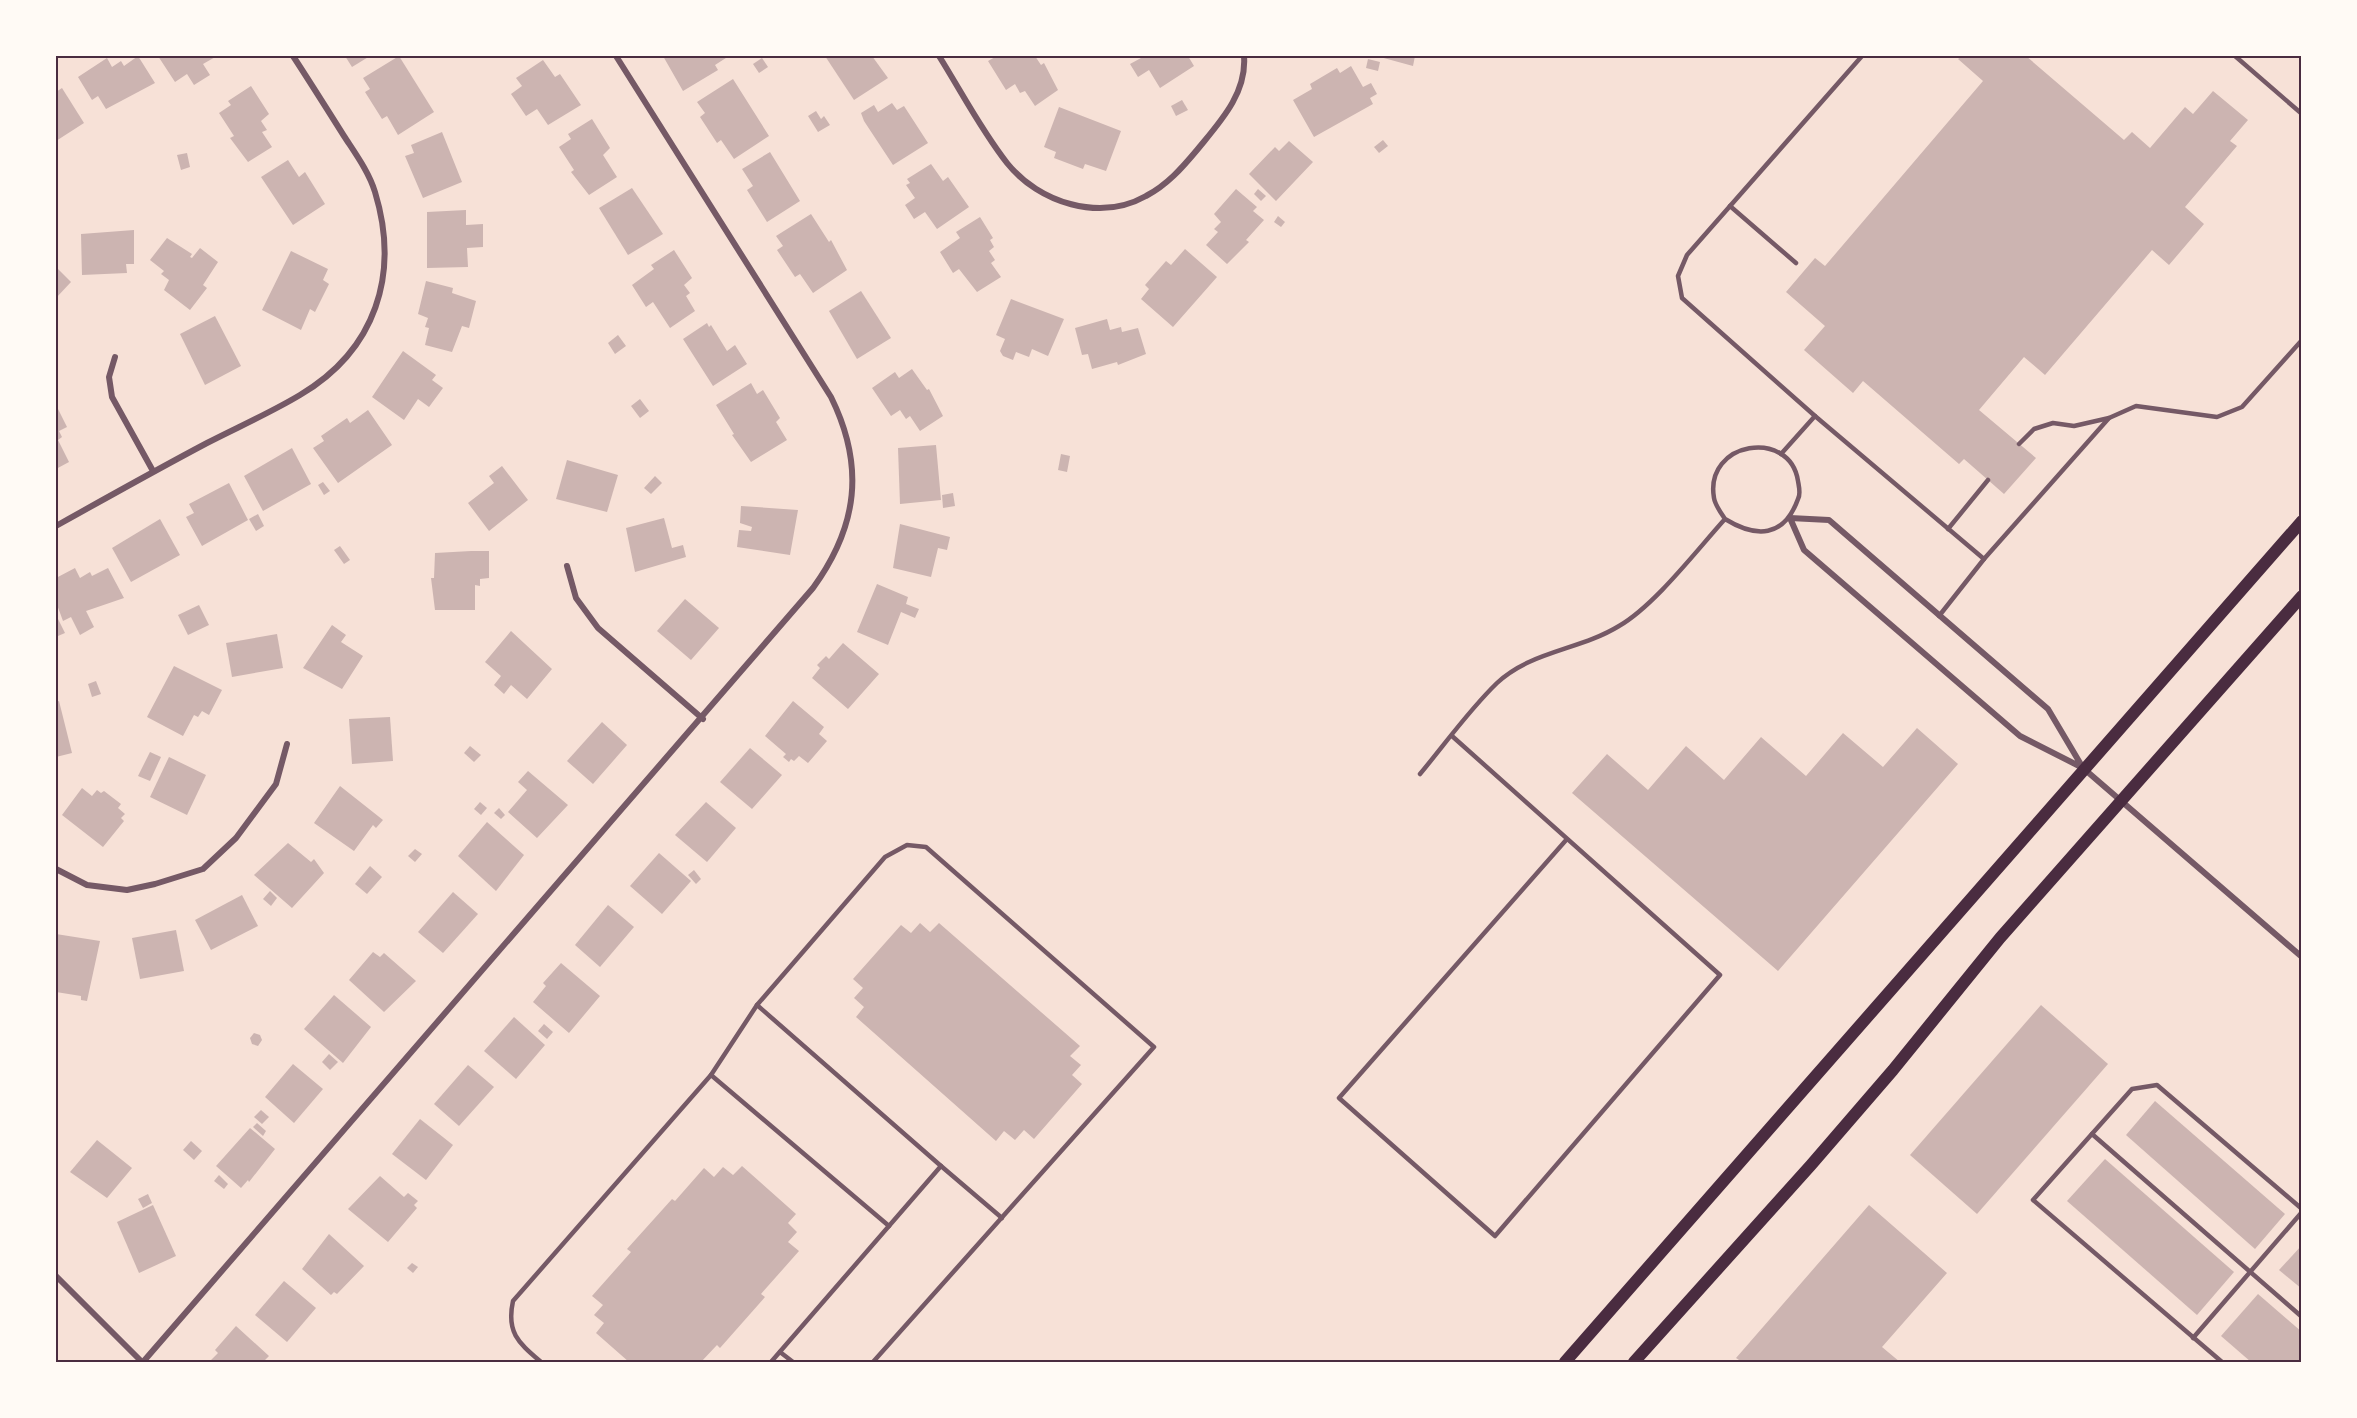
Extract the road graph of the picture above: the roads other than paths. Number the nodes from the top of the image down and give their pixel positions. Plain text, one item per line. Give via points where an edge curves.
1 (293, 56) edge
2 (616, 56) edge
3 (939, 56) edge
4 (1244, 56) edge
5 (1862, 56) edge
6 (2235, 56) edge
7 (2301, 114) edge
8 (1730, 206) junction
9 (1796, 263) dead end
10 (2301, 340) edge
11 (115, 357) dead end
12 (1815, 416) junction
13 (2109, 418) junction
14 (2019, 444) dead end
15 (1781, 454) junction
16 (153, 471) junction
17 (1988, 480) dead end
18 (1790, 518) junction
19 (1725, 519) junction
20 (2301, 521) edge
21 (56, 526) edge
22 (1948, 529) junction
23 (1984, 559) junction
24 (567, 566) dead end
25 (2301, 596) edge
26 (1939, 616) junction
27 (703, 718) junction
28 (1452, 736) junction
29 (287, 744) dead end
30 (2083, 768) junction
31 (1420, 774) dead end
32 (2121, 800) junction
33 (1567, 839) junction
34 (56, 869) edge
35 (2301, 957) edge
36 (756, 1005) junction
37 (711, 1075) junction
38 (2092, 1134) junction
39 (941, 1166) junction
40 (2301, 1210) edge
41 (1002, 1218) junction
42 (889, 1226) junction
43 (2250, 1272) junction
44 (56, 1276) edge
45 (2301, 1317) edge
46 (2193, 1338) junction
47 (780, 1352) junction
48 (142, 1362) edge
49 (541, 1362) edge
50 (771, 1362) edge
51 (793, 1362) edge
52 (873, 1362) edge
53 (1565, 1362) edge
54 (1634, 1362) edge
55 (2222, 1362) edge

1 - 16 street via 374,189 384,230 385,262 375,314 360,340 340,362 301,395
2 - 27 street via 831,397 843,420 850,449 852,492 843,538 827,569
3 - 4 street via 1007,163 1042,194 1087,207 1112,206 1145,197 1174,176 1233,103
5 - 8 lane
6 - 7 lane
8 - 9 lane
8 - 12 lane via 1687,255 1678,276 1682,298
10 - 13 lane via 2242,407 2217,417 2136,406
11 - 16 street via 109,376 112,397
12 - 15 lane
12 - 22 lane
13 - 14 lane via 2074,426 2053,423 2034,429
13 - 23 lane
15 - 18 lane via 1797,473 1800,496
15 - 19 lane via 1762,447 1743,448 1726,458 1714,479 1714,500
16 - 21 street
17 - 22 lane
18 - 19 lane via 1772,531 1757,532 1743,530
18 - 26 street via 1829,520
18 - 30 street via 1804,550 2002,721 2020,736
19 - 28 lane via 1664,588 1621,626 1575,646 1535,657 1497,683
20 - 30 main road
22 - 23 lane
23 - 26 lane
24 - 27 street via 576,598 598,628
25 - 32 main road
26 - 30 street via 2048,709
27 - 48 street
28 - 31 lane
28 - 33 lane
29 - 34 street via 276,784 236,838 203,868 127,890 87,885
30 - 32 street
30 - 53 main road
32 - 35 street
32 - 54 main road via 1893,1070
33 - 33 lane via 1720,975 1495,1236 1340,1098
36 - 37 lane
36 - 39 lane
36 - 41 lane via 885,857 907,845 926,847 1154,1047
37 - 42 lane
37 - 49 lane via 513,1301 509,1320 519,1343
38 - 40 lane via 2132,1089 2157,1085
38 - 43 lane
38 - 46 lane via 2033,1200
39 - 41 lane
39 - 42 lane
40 - 43 lane
41 - 52 lane
42 - 47 lane
43 - 45 lane
43 - 46 lane
44 - 48 street
46 - 55 lane
47 - 50 lane
47 - 51 lane

